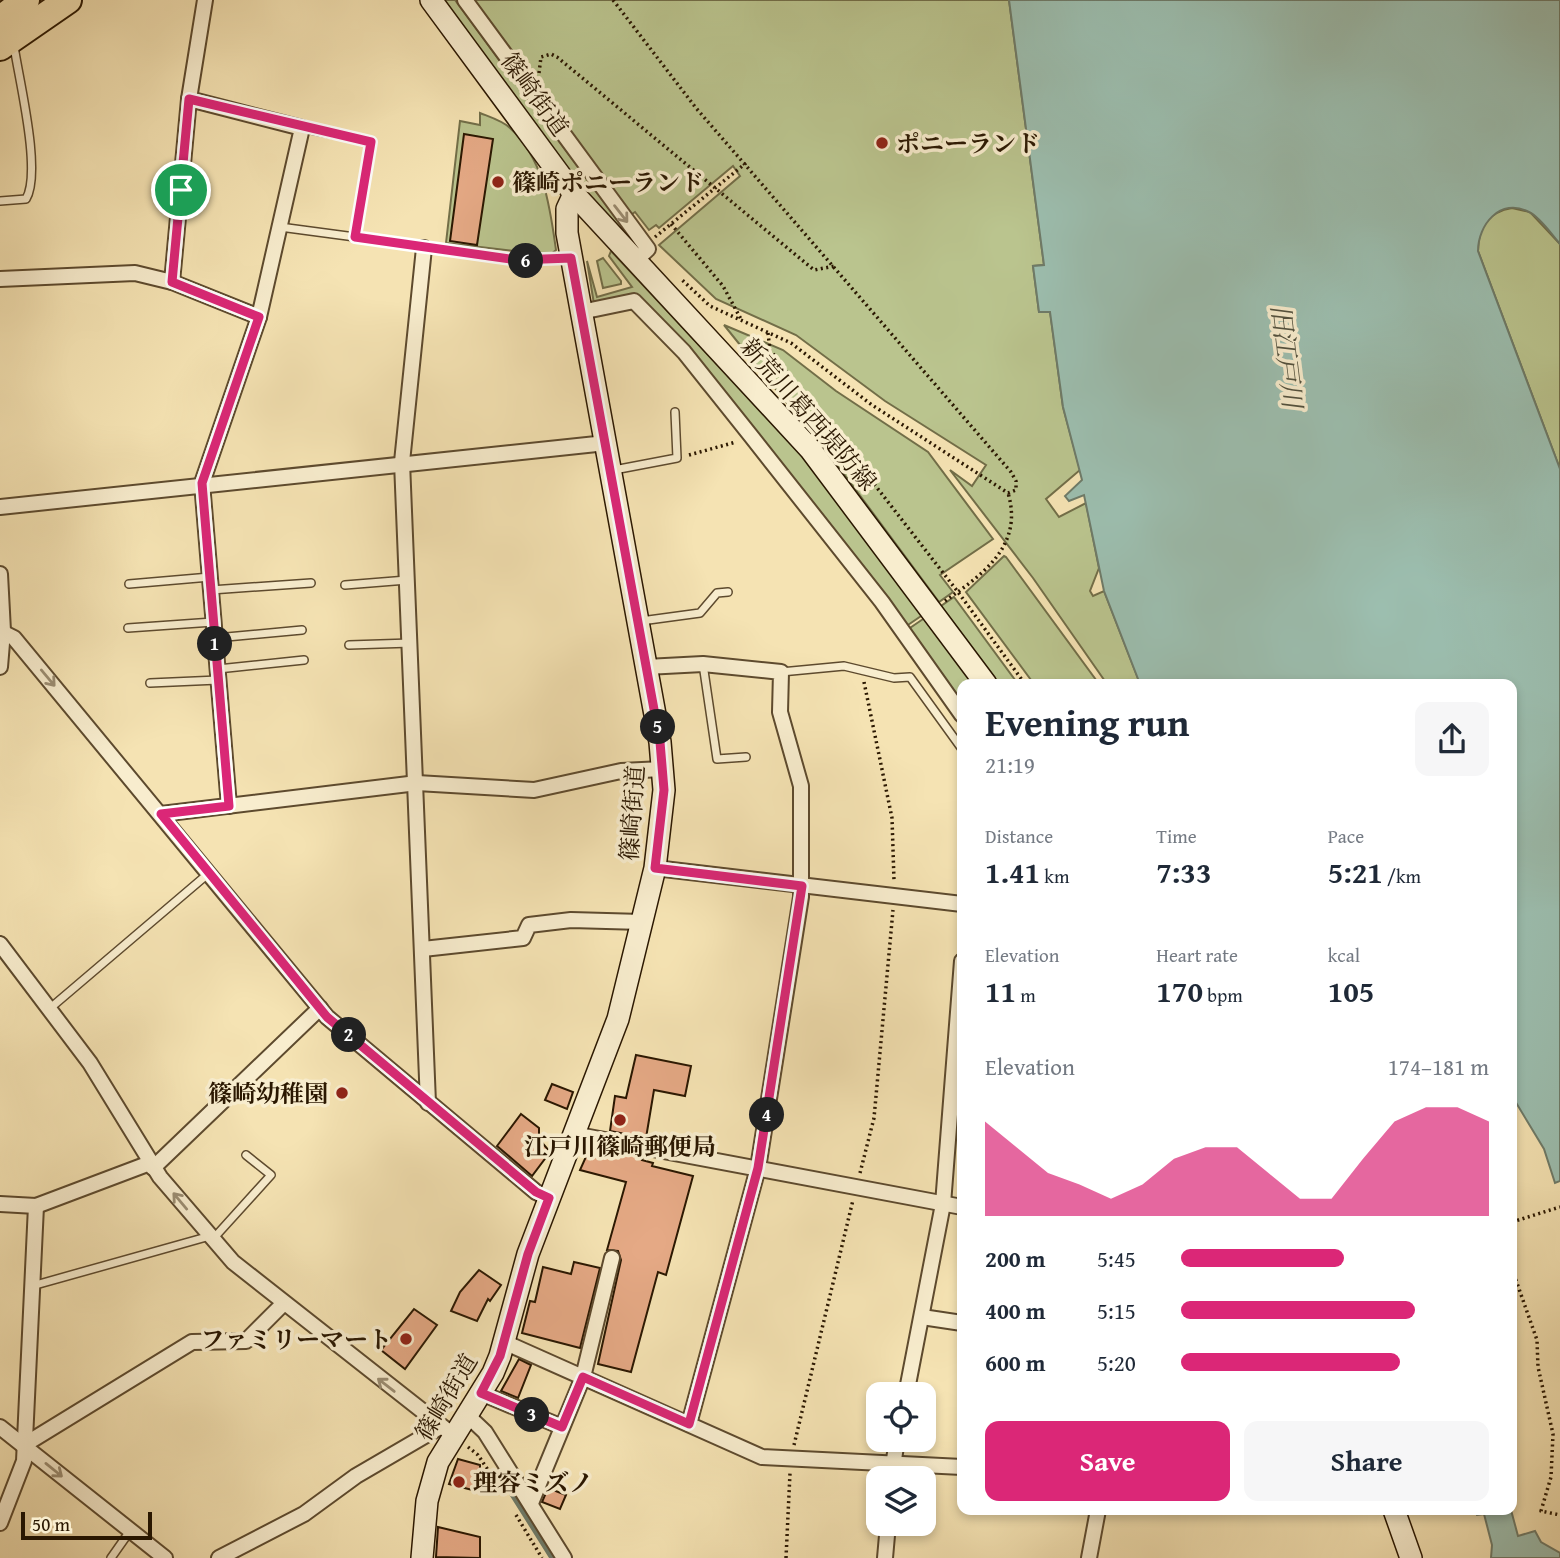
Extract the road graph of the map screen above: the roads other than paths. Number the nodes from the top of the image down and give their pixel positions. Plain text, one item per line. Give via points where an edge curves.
1 (26, 0) edge
2 (68, 0) edge
3 (205, 0) edge
4 (432, 0) edge
5 (465, 0) edge
6 (4, 35) edge
7 (189, 99) junction
8 (302, 128) junction
9 (573, 194) junction
10 (0, 201) edge
11 (280, 227) junction
12 (355, 237) junction
13 (424, 248) junction
14 (641, 256) junction
15 (571, 258) junction
16 (0, 279) edge
17 (172, 282) junction
18 (581, 312) junction
19 (259, 317) junction
20 (675, 412) dead end
21 (606, 443) junction
22 (402, 462) junction
23 (610, 471) junction
24 (202, 483) junction
25 (0, 507) edge
26 (0, 574) edge
27 (408, 580) junction
28 (311, 583) dead end
29 (129, 584) dead end
30 (210, 584) junction
31 (345, 585) dead end
32 (728, 592) dead end
33 (637, 621) junction
34 (213, 622) junction
35 (128, 628) dead end
36 (302, 630) dead end
37 (2, 631) edge
38 (215, 638) junction
39 (411, 643) junction
40 (349, 645) dead end
41 (304, 660) dead end
42 (703, 664) junction
43 (0, 667) edge
44 (646, 667) junction
45 (781, 671) junction
46 (218, 675) junction
47 (982, 679) edge
48 (150, 683) dead end
49 (957, 709) edge
50 (957, 742) edge
51 (746, 757) dead end
52 (663, 769) junction
53 (417, 783) junction
54 (229, 806) junction
55 (161, 814) junction
56 (655, 868) junction
57 (209, 873) junction
58 (802, 886) junction
59 (957, 903) edge
60 (642, 922) junction
61 (0, 944) edge
62 (423, 950) junction
63 (320, 1008) junction
64 (48, 1011) junction
65 (428, 1103) junction
66 (957, 1106) edge
67 (956, 1131) edge
68 (573, 1134) junction
69 (246, 1155) dead end
70 (152, 1166) junction
71 (758, 1168) junction
72 (549, 1198) junction
73 (0, 1204) edge
74 (943, 1204) junction
75 (36, 1206) junction
76 (957, 1206) edge
77 (211, 1238) junction
78 (612, 1258) dead end
79 (32, 1286) junction
80 (284, 1303) junction
81 (922, 1317) junction
82 (957, 1322) edge
83 (504, 1342) junction
84 (583, 1377) junction
85 (909, 1382) edge
86 (481, 1393) junction
87 (467, 1415) junction
88 (689, 1424) junction
89 (0, 1427) edge
90 (562, 1427) junction
91 (451, 1435) junction
92 (23, 1446) junction
93 (894, 1452) edge
94 (892, 1463) junction
95 (892, 1466) edge
96 (957, 1467) edge
97 (531, 1503) junction
98 (1097, 1515) edge
99 (1396, 1515) edge
100 (0, 1523) edge
101 (130, 1531) junction
102 (887, 1536) edge
103 (111, 1558) edge
104 (164, 1558) edge
105 (219, 1558) edge
106 (422, 1558) edge
107 (564, 1558) edge
108 (886, 1558) edge
109 (1089, 1558) edge
110 (1411, 1558) edge

1 - 6 highway
2 - 6 highway
3 - 7 street
4 - 9 street, 篠崎街道
5 -> 14 street
6 - 10 lane via 31,152 26,199
7 - 8 street
7 - 17 street
8 - 11 street
8 - 12 lane via 371,142
9 - 14 street, 新荒川葛西堤防線
9 - 15 street, 篠崎街道 via 566,215
11 - 12 lane
11 - 19 street
12 - 13 lane
13 - 15 lane via 517,260
13 - 22 street
14 - 47 street, 新荒川葛西堤防線 via 810,449
15 - 18 street, 篠崎街道
16 - 17 street via 135,273
17 - 19 street
18 - 21 street, 篠崎街道
18 - 49 street via 634,301 684,352 882,602
19 - 24 street
20 - 23 lane via 677,458
21 - 22 street
21 - 23 street, 篠崎街道
22 - 24 street
22 - 27 street
23 - 33 street, 篠崎街道
24 - 25 street
24 - 30 street
26 - 37 street
27 - 31 lane
27 - 39 street
28 - 30 lane
29 - 30 lane
30 - 34 street
32 - 33 lane via 717,593 700,613
33 - 44 street, 篠崎街道
34 - 35 lane
34 - 38 street
36 - 38 lane
37 - 43 street
37 -> 55 street via 14,638
38 - 46 street
39 - 40 lane
39 - 53 street
41 - 46 lane
42 - 44 street
42 - 45 street
42 - 51 lane via 717,759
44 - 52 street, 篠崎街道
45 - 50 lane via 844,666 894,678 910,677
45 - 58 street via 780,712 802,786
46 - 48 lane
46 - 54 street
52 - 53 street via 621,771 534,790
52 - 56 street, 篠崎街道
53 - 54 street
53 - 62 street
54 - 55 street
55 - 57 street
56 - 58 street
56 - 60 street, 篠崎街道
57 - 63 street
57 - 64 lane
58 - 59 street
58 - 71 street
60 - 62 street via 529,925 523,938
60 - 68 street, 篠崎街道 via 618,1019
61 - 64 street
62 - 65 street
63 - 65 street
63 - 70 street
64 - 70 street via 90,1063
65 - 72 street
66 - 67 street
67 - 74 street
68 - 71 street
68 - 72 street, 篠崎街道
69 - 77 lane via 271,1175
70 - 75 street
77 -> 70 street
71 - 74 street
71 - 88 street
72 - 83 street, 篠崎街道
73 - 75 street
74 - 76 street
74 - 81 street
75 - 79 street
77 - 79 lane
77 - 80 street
78 - 84 street
79 - 92 street
91 -> 80 street
80 - 92 street via 246,1341 192,1342
81 - 82 street
81 - 85 street
83 - 84 street
83 - 86 street, 篠崎街道
84 - 88 street
84 - 90 street
86 - 87 street, 篠崎街道
86 - 90 street
87 - 91 street, 篠崎街道
87 - 97 street via 485,1432
88 - 94 street via 762,1457
89 - 92 street
90 - 97 street
91 - 105 street via 356,1476 304,1514
91 - 106 street, 篠崎街道 via 432,1482
92 - 100 street via 23,1461
92 -> 101 street
93 - 94 street
94 - 95 street
94 - 96 street
97 - 107 street
98 - 109 street
99 - 110 street
101 - 103 lane
101 - 104 street
102 - 108 street

